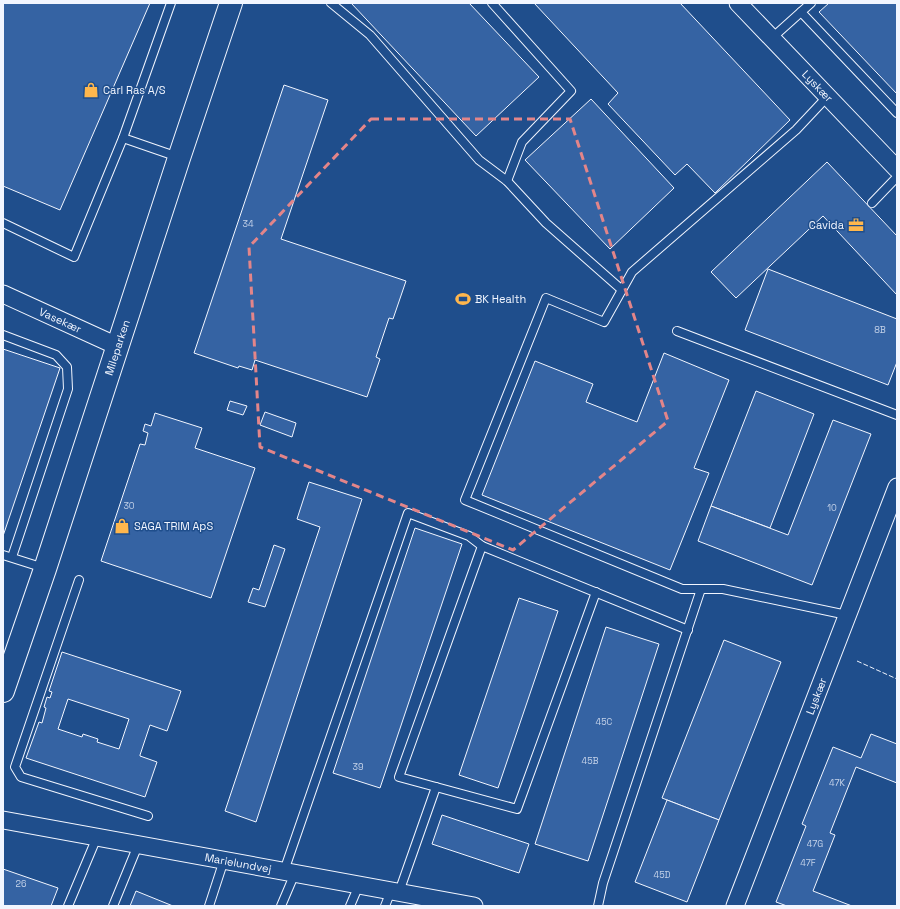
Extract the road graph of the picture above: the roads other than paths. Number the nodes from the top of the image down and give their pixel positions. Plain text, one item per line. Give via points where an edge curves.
1 (171, 3) edge
2 (231, 3) edge
3 (331, 3) edge
4 (492, 3) edge
5 (811, 3) edge
6 (745, 7) edge
7 (801, 12) junction
8 (772, 38) junction
9 (827, 97) junction
10 (897, 113) edge
11 (123, 138) junction
12 (178, 158) junction
13 (897, 169) edge
14 (897, 177) edge
15 (507, 181) junction
16 (872, 203) dead end
17 (3, 224) edge
18 (622, 290) junction
19 (3, 294) edge
20 (677, 331) dead end
21 (3, 335) edge
22 (117, 346) junction
23 (897, 415) edge
24 (897, 487) edge
25 (482, 546) junction
26 (3, 555) edge
27 (12, 558) junction
28 (45, 568) junction
29 (79, 580) dead end
30 (701, 589) junction
31 (596, 592) junction
32 (847, 615) junction
33 (688, 630) junction
34 (3, 691) edge
35 (436, 787) junction
36 (148, 816) dead end
37 (3, 820) edge
38 (97, 837) junction
39 (138, 845) junction
40 (224, 860) junction
41 (289, 872) junction
42 (359, 885) junction
43 (392, 896) edge
44 (467, 905) edge
45 (68, 906) edge
46 (113, 906) edge
47 (209, 906) edge
48 (281, 906) edge
49 (350, 906) edge
50 (598, 906) edge
51 (735, 906) edge

1 - 11 lane
2 - 12 street, Mileparken
3 - 15 lane via 370,35 479,160
4 - 15 lane via 571,91 522,142
5 - 7 lane
6 - 8 street, Lyskær
7 - 8 lane
7 - 10 lane
8 - 9 street, Lyskær
9 - 13 street, Lyskær
9 - 18 lane via 796,130 632,272
11 - 12 lane
11 - 17 lane via 74,256
12 - 22 street, Mileparken
14 - 16 lane
15 - 18 lane via 546,223
18 - 30 lane via 604,322 546,298 465,500 682,589
19 - 22 street, Vasekær
20 - 23 lane
21 - 27 lane via 56,355 67,367 68,389
22 - 28 street, Mileparken
24 - 32 street, Lyskær
25 - 31 lane
25 - 35 lane via 399,777
25 - 41 lane via 468,536 408,513
26 - 27 lane
27 - 28 lane
28 - 34 street, Mileparken
29 - 36 lane via 15,766 21,777
30 - 32 lane via 723,589
30 - 33 lane
31 - 33 lane
31 - 35 lane via 517,809
32 - 51 street, Lyskær
33 - 50 lane via 603,883
35 - 43 lane
37 - 38 street, Marielundvej
38 - 39 street, Marielundvej
38 - 45 lane
39 - 40 street, Marielundvej
39 - 46 lane
40 - 41 street, Marielundvej
40 - 47 lane
41 - 42 street, Marielundvej
41 - 48 lane
42 - 43 street, Marielundvej
42 - 49 lane
43 - 44 street, Marielundvej

